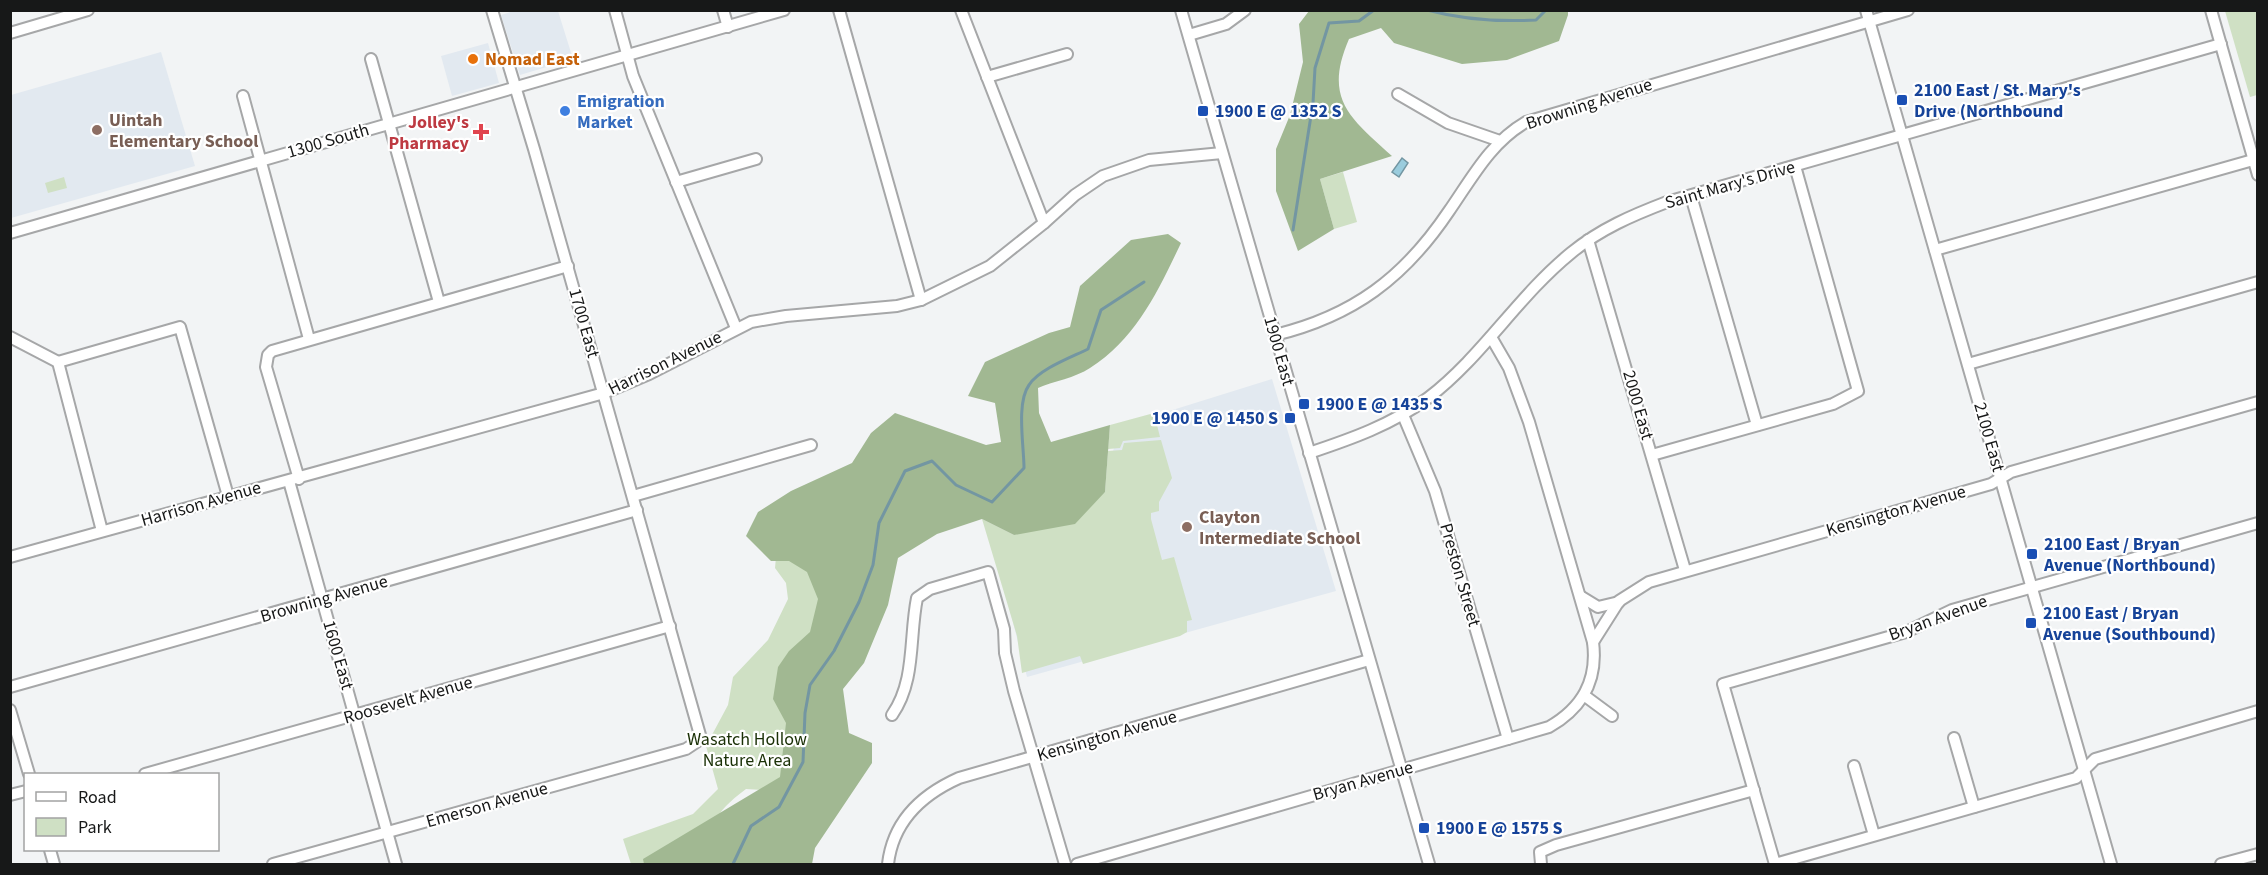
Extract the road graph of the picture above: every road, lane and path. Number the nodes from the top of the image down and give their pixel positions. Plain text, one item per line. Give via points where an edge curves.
1 (88, 10) edge
2 (492, 10) edge
3 (615, 10) edge
4 (723, 10) edge
5 (784, 10) edge
6 (839, 10) edge
7 (961, 10) edge
8 (1181, 10) edge
9 (1245, 10) edge
10 (1908, 10) edge
11 (2211, 10) edge
12 (1868, 16) edge
13 (728, 27) junction
14 (10, 33) edge
15 (1189, 35) junction
16 (2221, 44) junction
17 (1067, 54) dead end
18 (627, 56) junction
19 (371, 59) dead end
20 (987, 77) junction
21 (516, 88) junction
22 (1398, 94) dead end
23 (243, 96) dead end
24 (389, 124) junction
25 (1902, 135) junction
26 (1500, 141) junction
27 (1222, 153) junction
28 (756, 159) dead end
29 (2253, 160) junction
30 (260, 161) junction
31 (1795, 166) junction
32 (2258, 175) edge
33 (676, 182) junction
34 (1691, 196) junction
35 (1044, 224) junction
36 (10, 233) edge
37 (1588, 240) junction
38 (1935, 250) junction
39 (568, 266) junction
40 (2258, 282) edge
41 (921, 300) junction
42 (439, 302) junction
43 (736, 328) junction
44 (1275, 335) junction
45 (10, 337) edge
46 (1491, 338) junction
47 (309, 339) junction
48 (58, 362) junction
49 (1968, 364) junction
50 (604, 393) junction
51 (2258, 402) edge
52 (1403, 415) junction
53 (1757, 425) junction
54 (811, 445) dead end
55 (1309, 453) junction
56 (1652, 455) junction
57 (2001, 478) junction
58 (294, 480) junction
59 (228, 496) junction
60 (633, 496) junction
61 (637, 510) junction
62 (2258, 523) edge
63 (102, 531) junction
64 (10, 557) edge
65 (1685, 570) junction
66 (2032, 587) junction
67 (1580, 596) junction
68 (322, 599) junction
69 (1619, 602) junction
70 (670, 626) junction
71 (1593, 642) junction
72 (1369, 660) junction
73 (10, 687) edge
74 (1585, 696) junction
75 (10, 710) edge
76 (2258, 711) edge
77 (355, 715) junction
78 (892, 715) dead end
79 (1612, 716) dead end
80 (1954, 738) dead end
81 (1508, 739) junction
82 (698, 741) joint
83 (1034, 757) junction
84 (1854, 766) dead end
85 (2084, 768) junction
86 (1401, 770) junction
87 (29, 773) edge
88 (149, 773) edge
89 (1754, 790) junction
90 (1974, 807) junction
91 (387, 832) junction
92 (1874, 835) junction
93 (2253, 858) edge
94 (273, 864) edge
95 (396, 864) edge
96 (888, 864) edge
97 (1065, 864) edge
98 (1077, 864) edge
99 (1429, 864) edge
100 (1541, 864) edge
101 (1775, 864) edge
102 (2111, 864) edge
103 (2221, 864) edge

1 - 14 street
2 - 21 street, 1700 East
3 - 18 street
4 - 13 street
5 - 13 street, 1300 South
6 - 41 street
7 - 20 street
8 - 15 street, 1900 East
9 - 15 street via 1226,24
10 - 12 street, Browning Avenue
11 - 16 street
12 - 25 street, 2100 East
12 - 26 street, Browning Avenue via 1540,116
13 - 18 street, 1300 South
15 - 27 street, 1900 East
16 - 25 street, Saint Mary's Drive
16 - 29 street
17 - 20 street
18 - 21 street, 1300 South
18 - 33 street
19 - 24 street
20 - 35 street
21 - 24 street, 1300 South
21 - 39 street, 1700 East
22 - 26 street via 1448,123
23 - 30 street
24 - 30 street, 1300 South
24 - 42 street
25 - 31 street, Saint Mary's Drive
25 - 38 street, 2100 East
26 - 44 street, Browning Avenue via 1426,245 1394,278 1342,311
27 - 35 street, Harrison Avenue via 1149,160 1123,167 1075,195
27 - 44 street, 1900 East
28 - 33 street
29 - 32 street
29 - 38 street
30 - 36 street, 1300 South
30 - 47 street
31 - 34 street, Saint Mary's Drive
31 - 53 street via 1858,390 1833,404
33 - 43 street
34 - 37 street, Saint Mary's Drive via 1626,218
34 - 53 street
35 - 41 street, Harrison Avenue via 990,266
37 - 46 street, Saint Mary's Drive via 1556,266
37 - 56 street, 2000 East
38 - 49 street, 2100 East
39 - 42 street
39 - 50 street, 1700 East
40 - 49 street
41 - 43 street, Harrison Avenue via 882,308 764,318
42 - 47 street
43 - 50 street, Harrison Avenue
44 - 55 street, 1900 East
45 - 48 street
46 - 52 street, Saint Mary's Drive via 1448,382
46 - 67 street, Bryan Avenue via 1523,404
47 - 58 street, 1600 East via 272,351 266,367
48 - 59 street via 180,327
48 - 63 street
49 - 57 street, 2100 East
50 - 58 street, Harrison Avenue
50 - 60 street, 1700 East
51 - 57 street, Kensington Avenue via 2014,471
52 - 55 street, Saint Mary's Drive
52 - 81 street, Preston Street via 1435,491
53 - 56 street
54 - 60 street
55 - 72 street, 1900 East
56 - 65 street, 2000 East
57 - 65 street, Kensington Avenue
57 - 66 street, 2100 East
58 - 59 street, Harrison Avenue
58 - 68 street, 1600 East
59 - 63 street, Harrison Avenue
60 - 61 street, 1700 East
61 - 68 street, Browning Avenue
61 - 70 street, 1700 East
62 - 66 street, Bryan Avenue
63 - 64 street, Harrison Avenue
65 - 69 street, Kensington Avenue via 1649,582
66 - 85 street, 2100 East
66 - 89 street, Bryan Avenue via 1952,610 1906,632 1723,684
67 - 69 street via 1598,607
67 - 71 street, Bryan Avenue
68 - 73 street, Browning Avenue
68 - 77 street, 1600 East
69 - 71 street, Kensington Avenue
70 - 77 street, Roosevelt Avenue
70 - 82 street, 1700 East via 700,729
71 - 74 street, Bryan Avenue via 1594,669
72 - 83 street, Kensington Avenue
72 - 86 street, 1900 East
74 - 79 street
74 - 81 street, Bryan Avenue via 1577,708 1549,727
75 - 87 street
76 - 85 street via 2095,759
77 - 88 street, Roosevelt Avenue
77 - 91 street, 1600 East
78 - 83 street via 907,686 917,598 930,589 988,572 1004,629 1005,653
80 - 90 street
81 - 86 street, Bryan Avenue
82 - 91 street, Emerson Avenue via 686,749
83 - 96 street, Kensington Avenue via 959,778 935,789 918,802 897,830
83 - 97 street
84 - 92 street
85 - 90 street via 2076,778
85 - 102 street, 2100 East
86 - 98 street, Bryan Avenue
86 - 99 street, 1900 East
89 - 100 street via 1556,845 1540,852
89 - 101 street
90 - 92 street
91 - 94 street, Emerson Avenue
91 - 95 street, 1600 East
92 - 101 street
93 - 103 street

